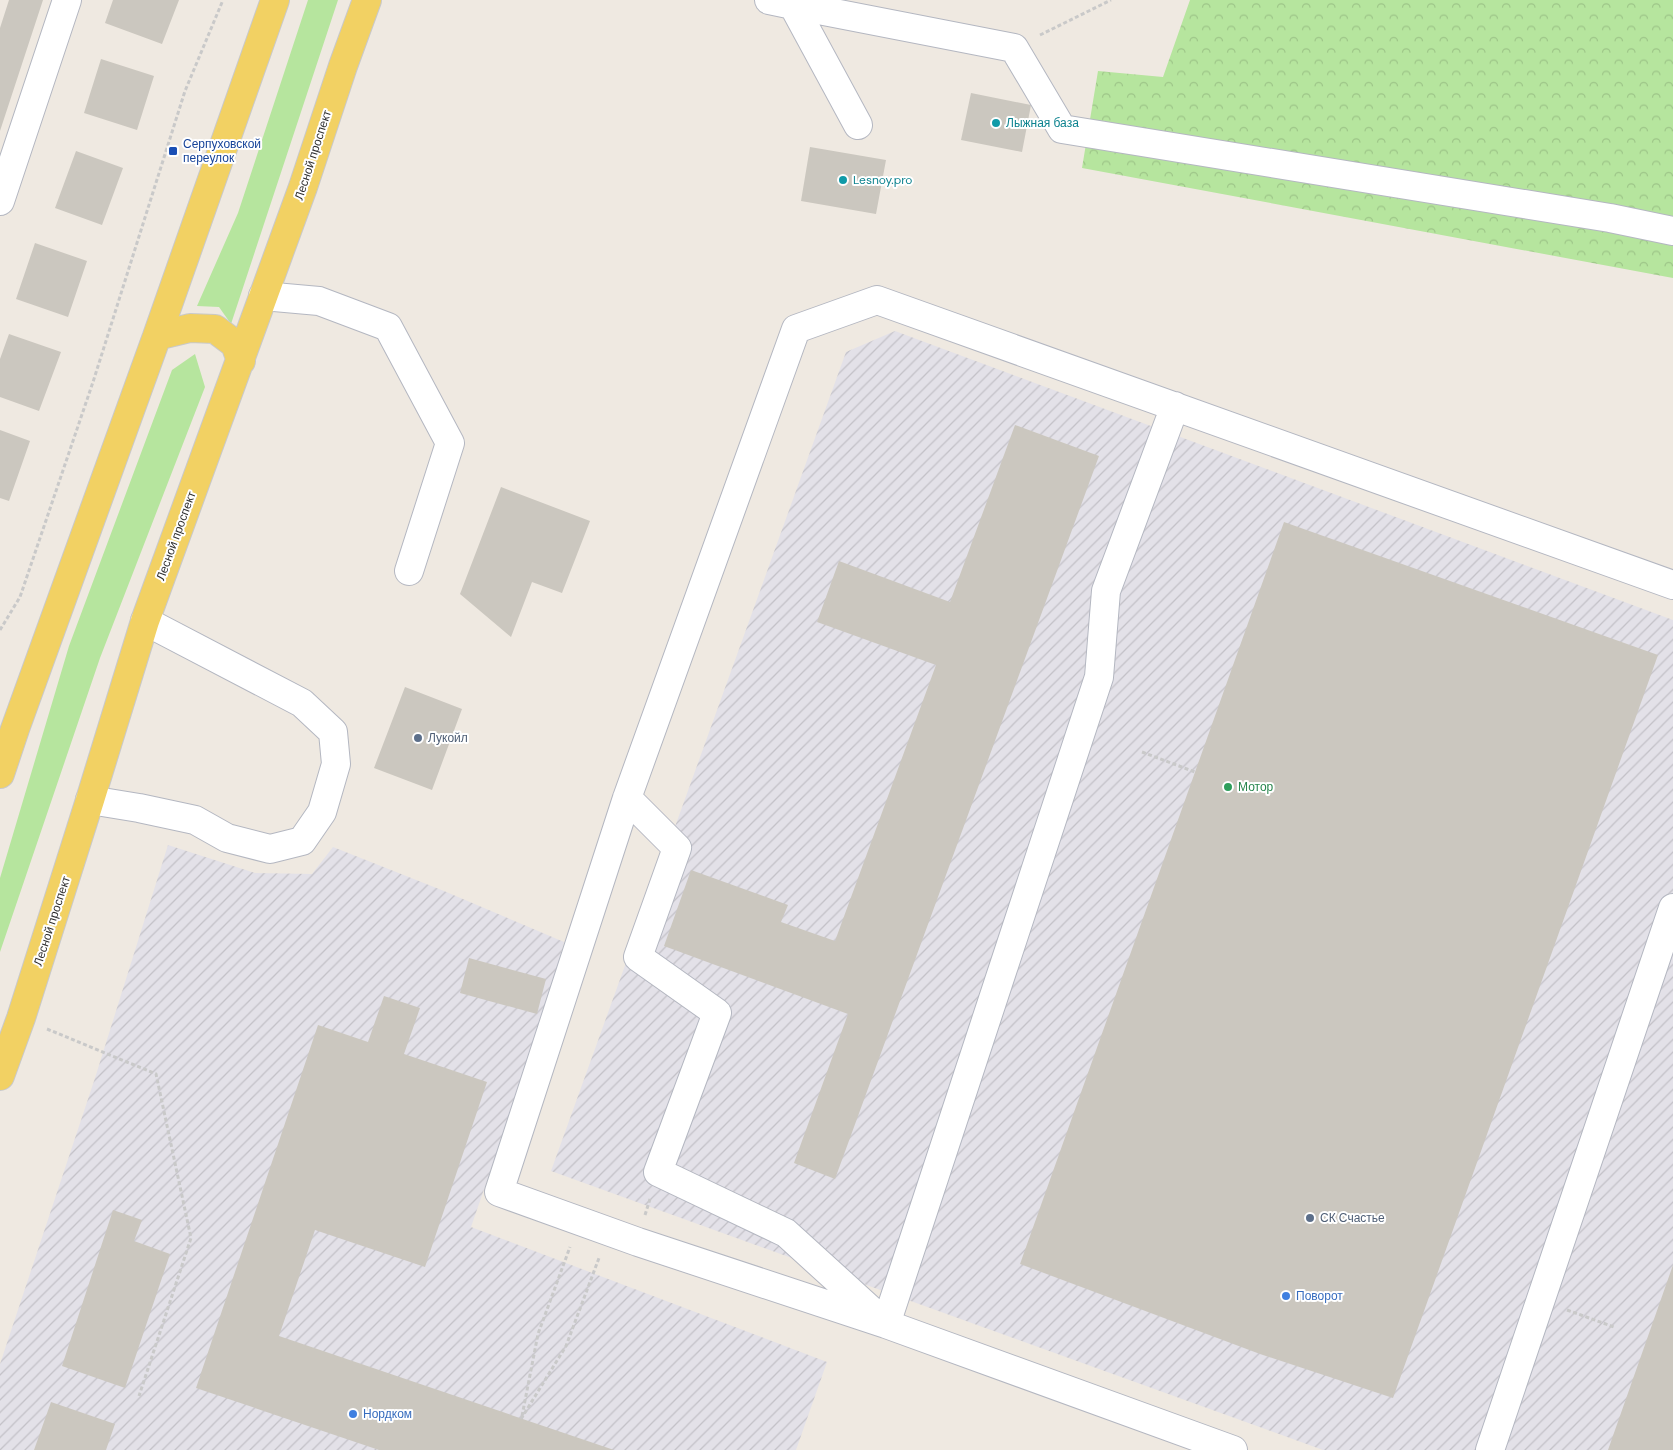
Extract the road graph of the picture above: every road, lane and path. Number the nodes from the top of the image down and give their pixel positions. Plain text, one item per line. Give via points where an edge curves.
1 (67, 0) edge
2 (223, 0) edge
3 (275, 0) edge
4 (367, 0) edge
5 (1111, 0) edge
6 (781, 3) edge
7 (1014, 48) junction
8 (858, 125) dead end
9 (0, 202) edge
10 (1673, 231) edge
11 (263, 296) junction
12 (157, 336) junction
13 (241, 360) junction
14 (1175, 406) junction
15 (409, 571) dead end
16 (1673, 585) edge
17 (145, 621) junction
18 (0, 630) edge
19 (7, 724) edge
20 (1142, 752) dead end
21 (1195, 772) dead end
22 (0, 774) edge
23 (627, 798) junction
24 (90, 800) junction
25 (1673, 908) edge
26 (21, 1018) junction
27 (0, 1076) edge
28 (558, 1280) dead end
29 (589, 1282) dead end
30 (1540, 1301) junction
31 (886, 1324) junction
32 (1614, 1327) dead end
33 (139, 1396) dead end
34 (1233, 1450) edge
35 (1490, 1450) edge

1 - 9 lane
2 - 18 path via 185,91 93,382 20,597
3 - 12 main road
4 - 11 main road, Лесной проспект
5 - 7 path
6 - 7 lane
6 - 8 lane
7 - 10 lane via 1062,129
11 - 13 main road, Лесной проспект
11 - 15 lane via 319,301 388,327 450,443
12 - 13 main road via 190,328 215,329 235,344
12 - 19 main road
13 - 17 main road, Лесной проспект
14 - 16 lane
14 - 23 lane via 877,300 796,329
14 - 31 lane via 1106,591 1099,677
17 - 24 main road, Лесной проспект
17 - 24 lane via 302,703 333,732 336,764 322,812 302,841 270,850 227,838 195,820
19 - 22 main road
20 - 21 path
23 - 31 lane via 677,848 638,957 717,1013 658,1172 786,1233
23 - 31 lane via 499,1192
24 - 26 main road, Лесной проспект
25 - 30 lane
26 - 27 main road, Лесной проспект
26 - 33 path via 156,1074 191,1238
28 - 29 path via 538,1334 521,1419 566,1346
30 - 32 path
30 - 35 lane
31 - 34 lane

